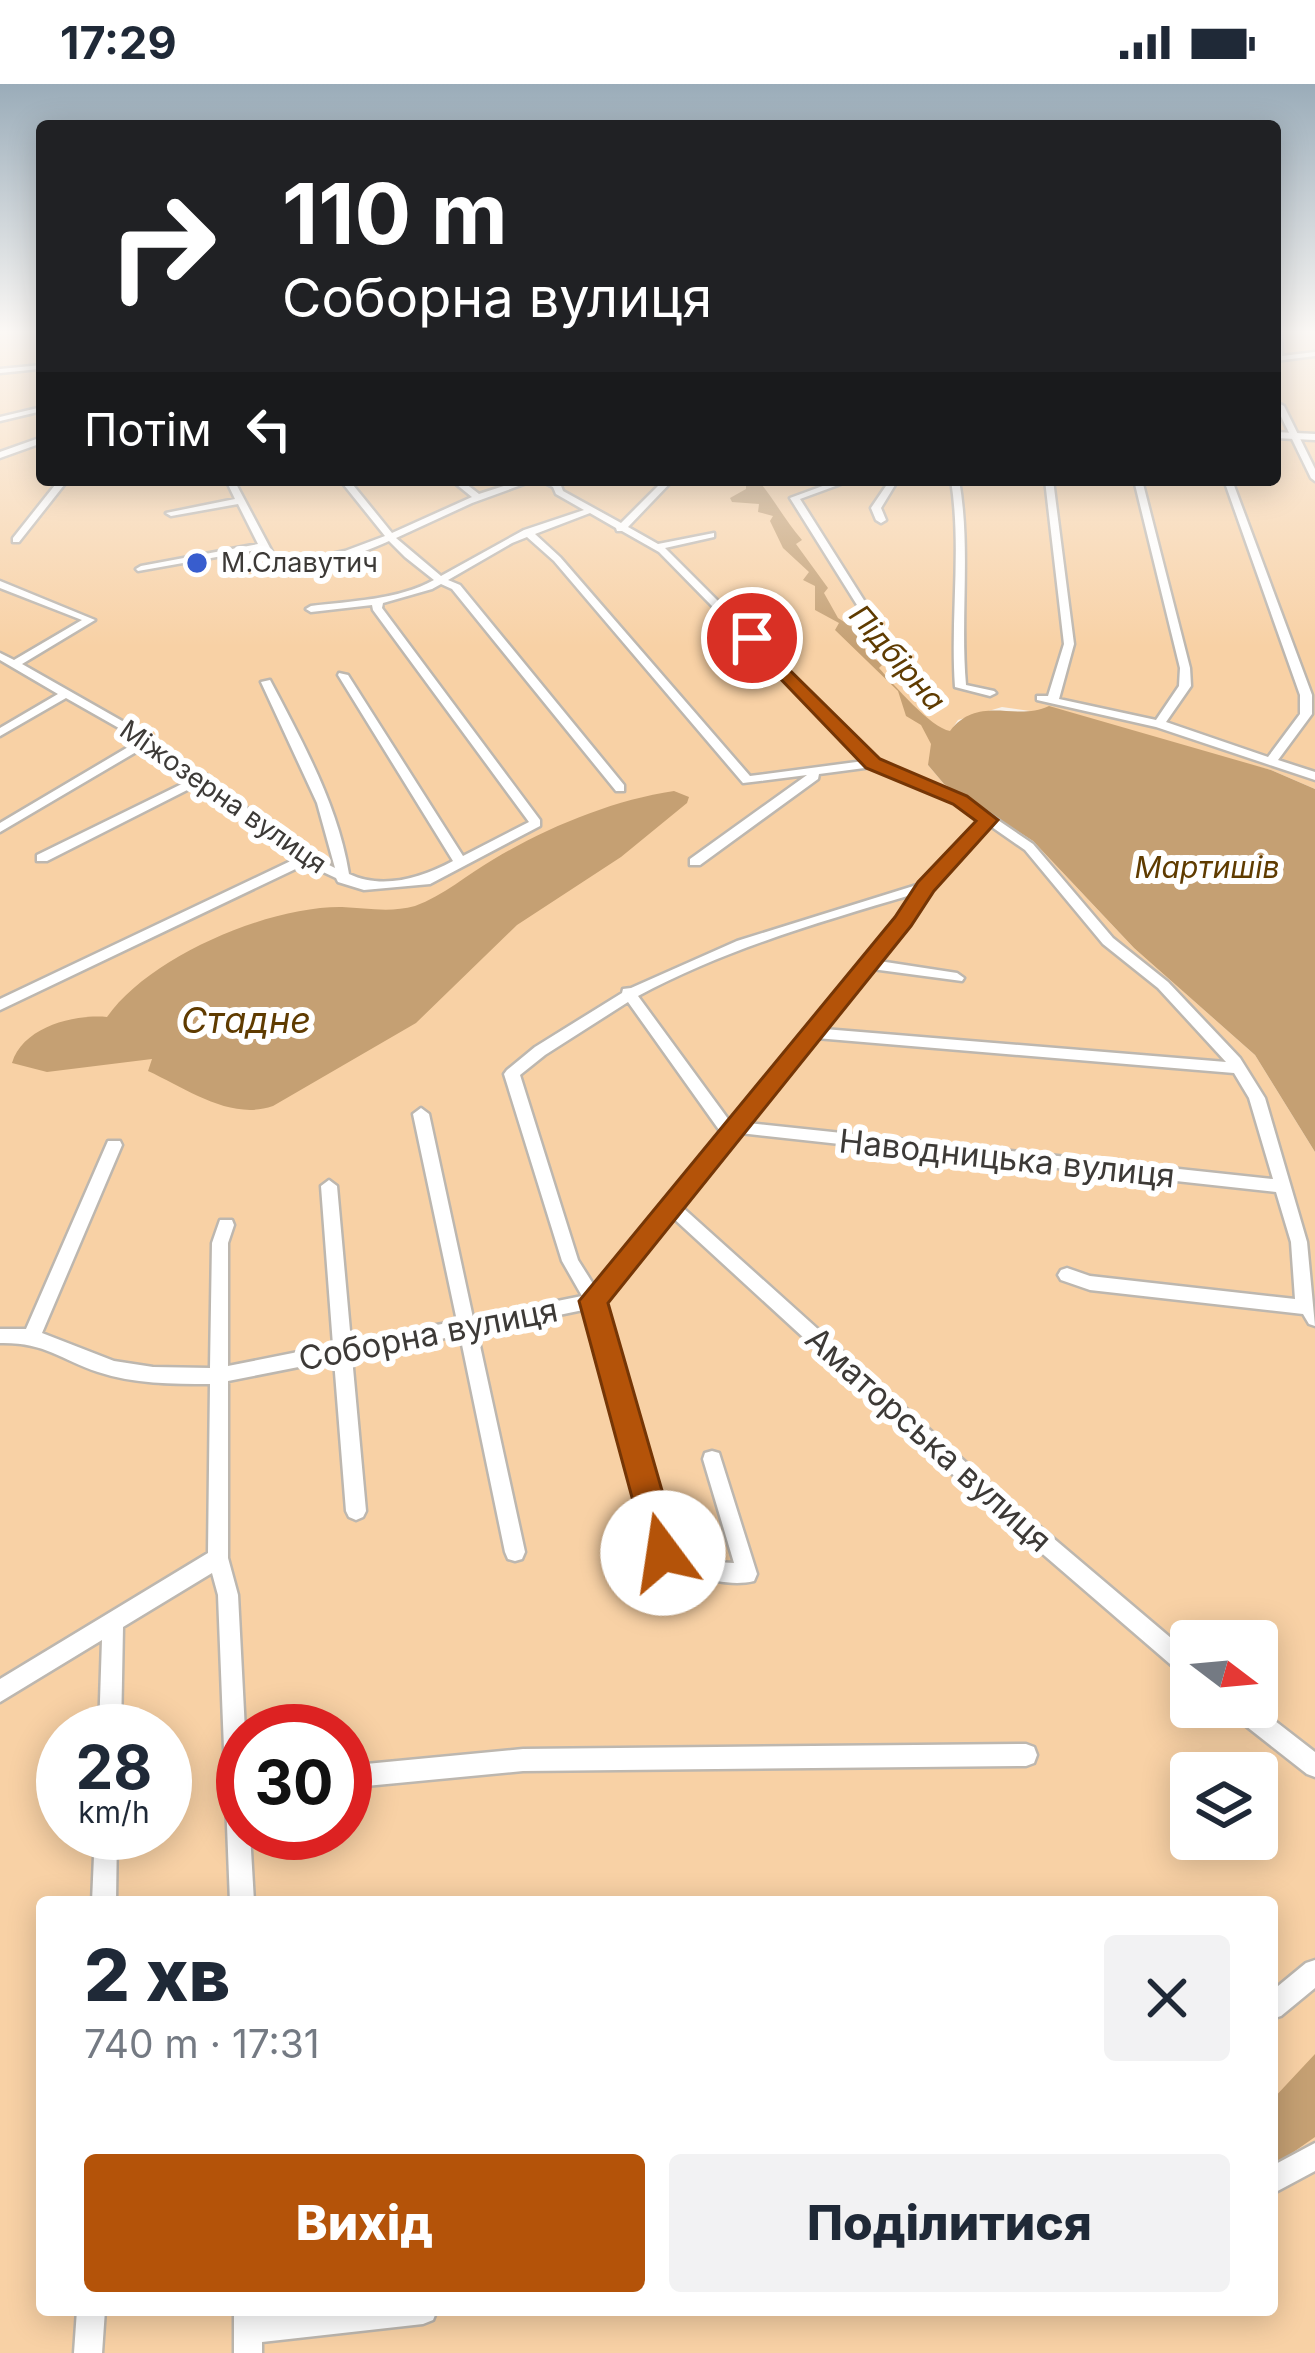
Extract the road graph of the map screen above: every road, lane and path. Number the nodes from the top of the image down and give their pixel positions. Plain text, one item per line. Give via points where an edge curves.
1 (1281, 436) edge
2 (1296, 436) junction
3 (1315, 437) edge
4 (36, 442) edge
5 (0, 455) edge
6 (1315, 478) edge
7 (59, 486) edge
8 (233, 486) edge
9 (349, 486) edge
10 (463, 486) edge
11 (512, 486) edge
12 (557, 486) edge
13 (663, 486) edge
14 (830, 486) edge
15 (890, 486) edge
16 (957, 486) edge
17 (1050, 486) edge
18 (1140, 486) edge
19 (1230, 486) edge
20 (477, 497) junction
21 (241, 502) junction
22 (586, 512) junction
23 (171, 513) dead end
24 (881, 520) dead end
25 (620, 529) junction
26 (527, 532) junction
27 (711, 535) dead end
28 (393, 538) junction
29 (16, 540) dead end
30 (264, 546) junction
31 (655, 547) junction
32 (140, 568) dead end
33 (442, 582) junction
34 (0, 584) edge
35 (378, 601) junction
36 (862, 605) dead end
37 (311, 609) dead end
38 (6, 660) edge
39 (343, 674) dead end
40 (266, 682) dead end
41 (67, 693) junction
42 (990, 693) dead end
43 (1159, 724) junction
44 (0, 733) edge
45 (148, 740) junction
46 (1273, 760) junction
47 (873, 764) junction
48 (820, 772) junction
49 (1315, 776) edge
50 (202, 778) junction
51 (620, 788) dead end
52 (988, 820) junction
53 (0, 828) edge
54 (42, 858) dead end
55 (306, 859) junction
56 (461, 862) junction
57 (695, 862) dead end
58 (343, 878) junction
59 (925, 887) junction
60 (869, 964) junction
61 (957, 978) dead end
62 (628, 992) junction
63 (0, 1005) edge
64 (813, 1033) junction
65 (1238, 1068) junction
66 (421, 1114) dead end
67 (733, 1131) junction
68 (114, 1145) dead end
69 (329, 1186) dead end
70 (1280, 1186) junction
71 (670, 1205) junction
72 (226, 1226) dead end
73 (1067, 1275) dead end
74 (593, 1301) junction
75 (1311, 1313) edge
76 (466, 1326) junction
77 (34, 1333) junction
78 (0, 1336) edge
79 (345, 1351) junction
80 (218, 1376) junction
81 (712, 1459) dead end
82 (356, 1511) dead end
83 (515, 1552) dead end
84 (218, 1558) junction
85 (113, 1622) junction
86 (1170, 1651) edge
87 (0, 1691) edge
88 (111, 1704) edge
89 (234, 1704) edge
90 (1267, 1728) edge
91 (1026, 1755) dead end
92 (1315, 1766) edge
93 (372, 1774) edge
94 (105, 1860) edge
95 (241, 1860) edge
96 (104, 1896) edge
97 (242, 1896) edge
98 (1315, 1972) edge
99 (1278, 2002) edge
100 (1315, 2156) edge
101 (1278, 2178) edge
102 (91, 2316) edge
103 (373, 2316) edge
104 (248, 2331) edge
105 (88, 2353) edge

1 - 2 street
2 - 3 street
2 - 6 street
4 - 5 street
7 - 29 street
8 - 21 street
9 - 28 street
10 - 20 street
11 - 20 street
12 - 22 street
13 - 25 street
14 - 36 street via 795,498
15 - 24 street via 876,508
16 - 42 street via 962,687
17 - 43 street via 1069,644 1047,699
18 - 43 street via 1185,668 1185,686
19 - 46 street via 1306,695 1306,714
20 - 28 street
21 - 23 street
21 - 30 street
22 - 25 street
22 - 26 street
25 - 31 street
26 - 33 street
26 - 48 street via 748,780
27 - 31 street
28 - 30 street via 284,567
28 - 33 street
30 - 32 street
31 - 47 street
33 - 35 street
33 - 51 street via 456,586
34 - 38 street via 90,620
35 - 37 street
35 - 56 street via 536,823
38 - 41 street, Міжозерна вулиця
39 - 56 street
40 - 58 street via 338,833
41 - 44 street
41 - 45 street, Міжозерна вулиця
43 - 46 street
45 - 50 street, Міжозерна вулиця
45 - 53 street
46 - 49 street
47 - 48 street
47 - 52 street
48 - 57 street
50 - 54 street
50 - 55 street, Міжозерна вулиця
52 - 59 street, Соборна вулиця
52 - 65 street via 1029,847 1108,941 1163,985
55 - 58 street, Міжозерна вулиця
55 - 63 street
56 - 58 street, Міжозерна вулиця via 425,881 389,887
59 - 60 street, Соборна вулиця
59 - 62 street via 728,945
60 - 61 street
60 - 64 street, Соборна вулиця
62 - 67 street
62 - 74 street via 512,1074 569,1261
64 - 65 street
64 - 67 street, Соборна вулиця
65 - 70 street via 1257,1098
66 - 76 street
67 - 70 street, Наводницька вулиця
67 - 71 street, Соборна вулиця
68 - 77 street
69 - 79 street
70 - 75 street
71 - 74 street, Соборна вулиця
71 - 86 street, Аматорська вулиця
72 - 80 street
73 - 75 street
74 - 76 street, Соборна вулиця
74 - 81 street via 663,1553 747,1574
76 - 79 street, Соборна вулиця
76 - 83 street
77 - 78 street
77 - 80 street, Соборна вулиця via 109,1368
79 - 80 street, Соборна вулиця
79 - 82 street
80 - 84 street
84 - 85 street
84 - 89 street
85 - 87 street
85 - 88 street
90 - 92 street
91 - 93 street via 523,1760
94 - 96 street
95 - 97 street
98 - 99 street
100 - 101 street
102 - 105 street
103 - 104 street

